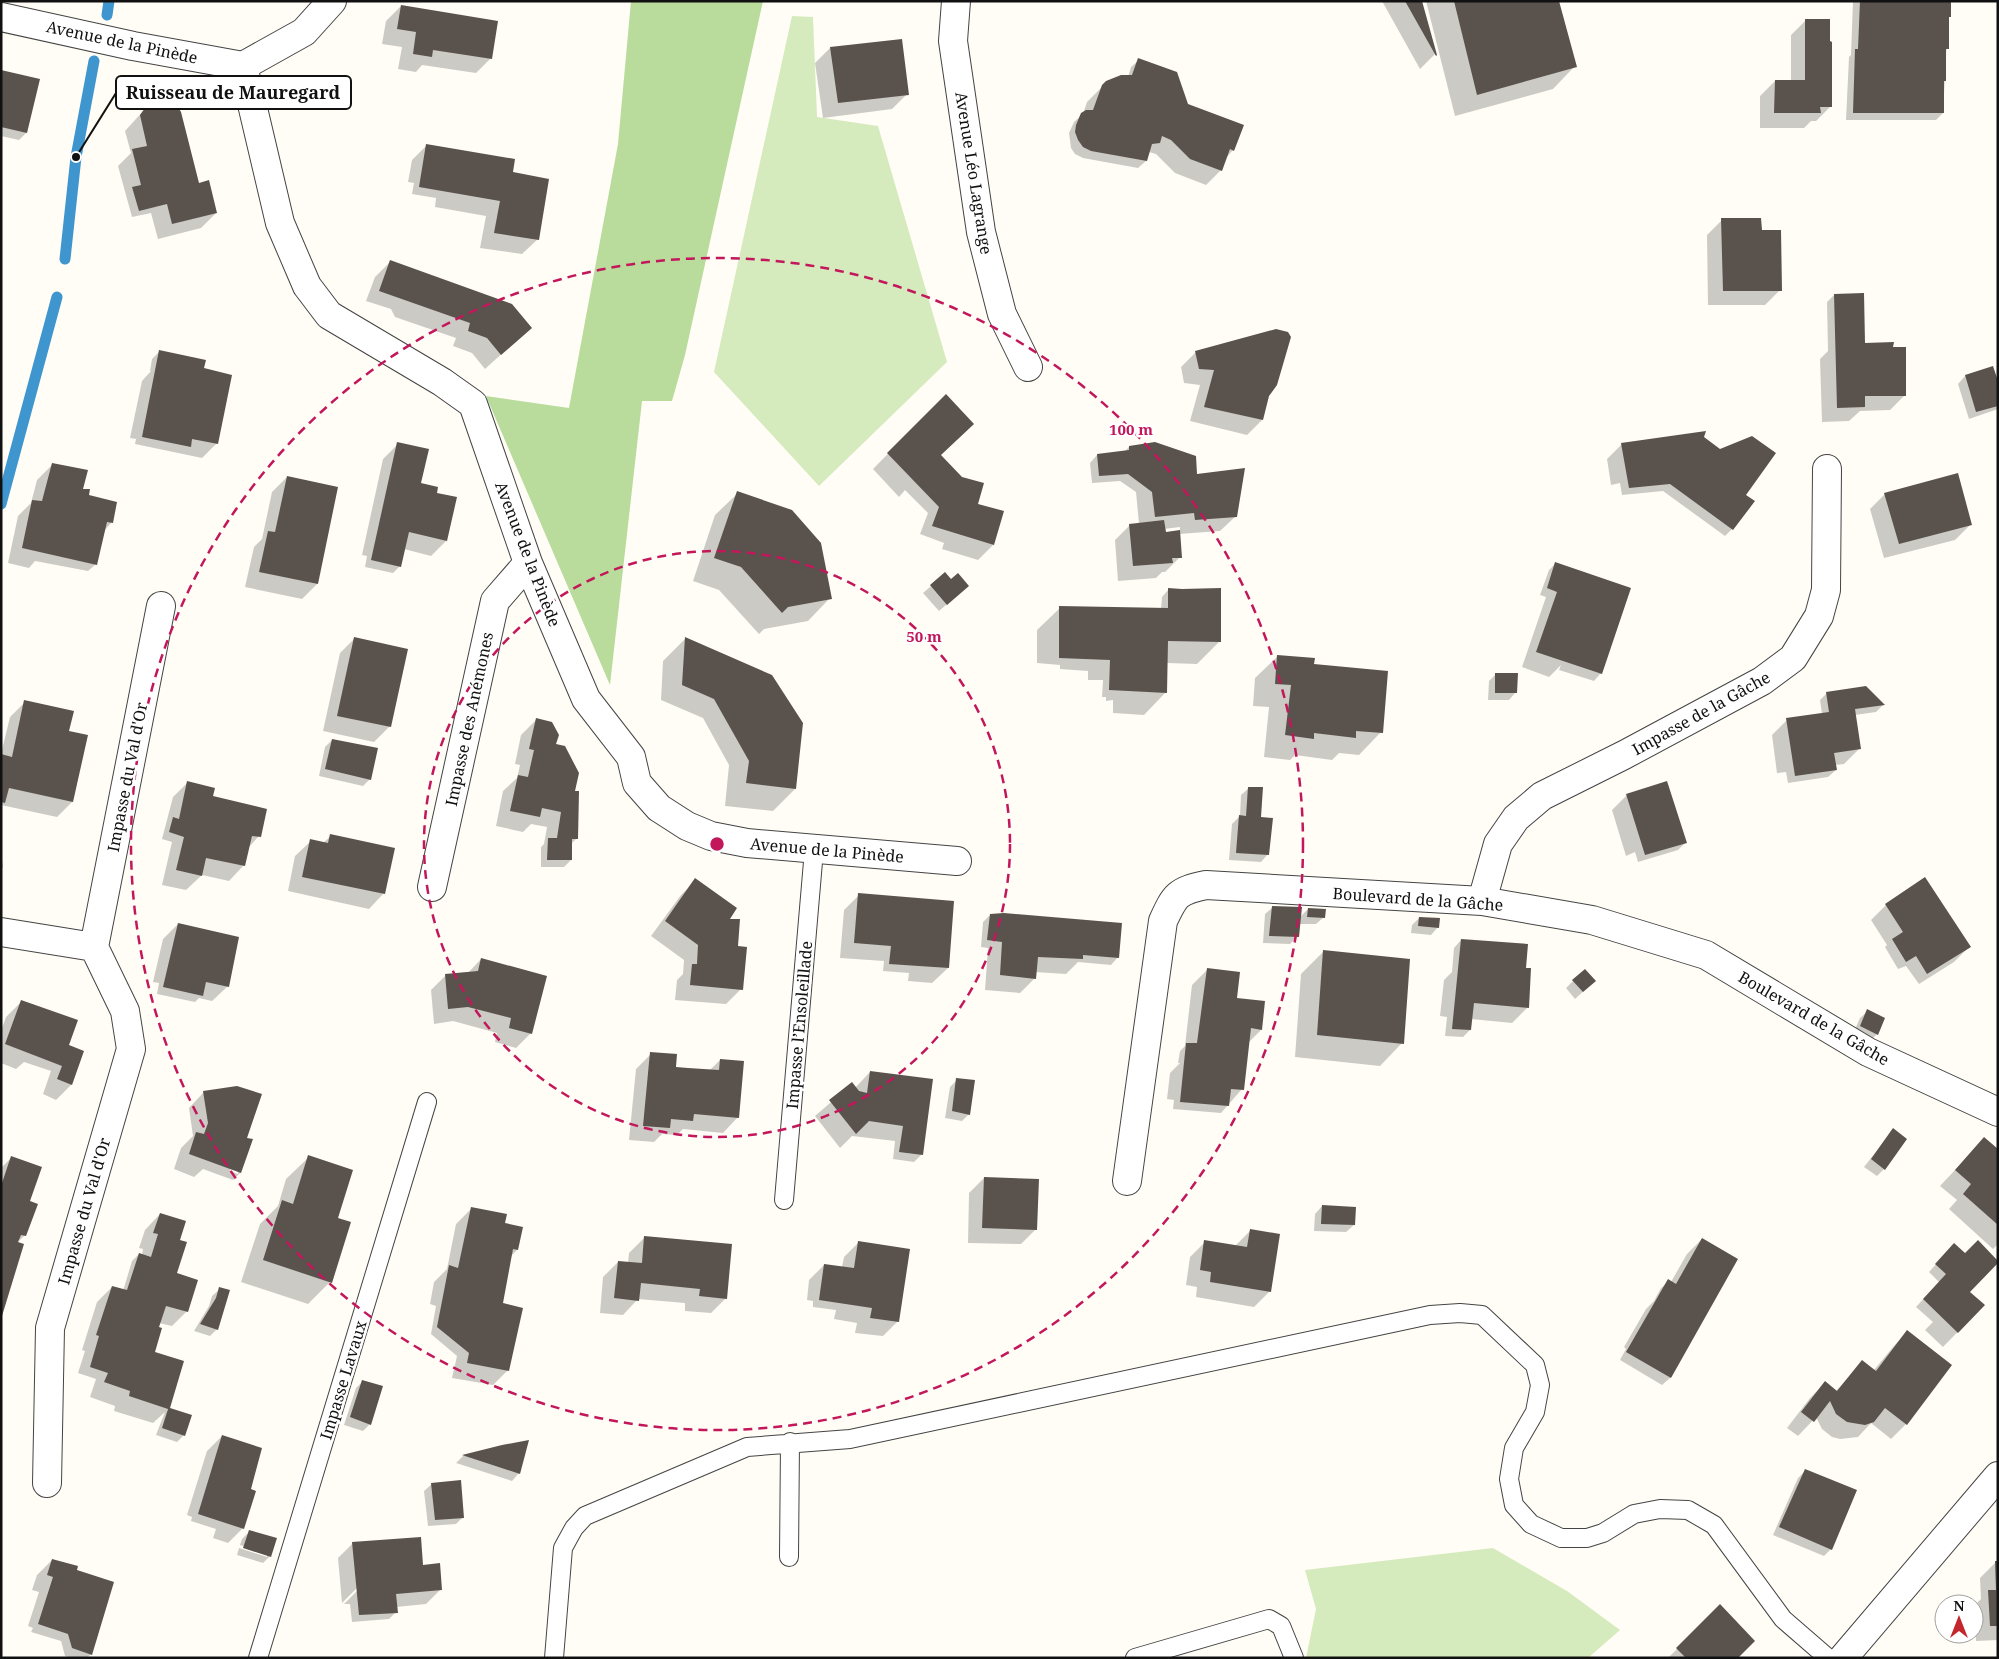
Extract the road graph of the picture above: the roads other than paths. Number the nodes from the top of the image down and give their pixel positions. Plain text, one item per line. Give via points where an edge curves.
1 (332, 1) edge
2 (956, 1) edge
3 (1, 17) edge
4 (244, 66) junction
5 (1028, 367) dead end
6 (1827, 469) dead end
7 (528, 563) junction
8 (161, 606) dead end
9 (814, 850) junction
10 (957, 861) dead end
11 (432, 887) dead end
12 (1482, 901) junction
13 (1, 932) edge
14 (94, 948) junction
15 (427, 1102) dead end
16 (1998, 1112) edge
17 (1127, 1181) dead end
18 (784, 1200) dead end
19 (790, 1442) junction
20 (1998, 1476) edge
21 (47, 1483) dead end
22 (789, 1557) dead end
23 (258, 1658) edge
24 (554, 1658) edge
25 (1135, 1658) edge
26 (1294, 1658) edge
27 (1828, 1658) edge
28 (1843, 1658) edge

1 - 4 street via 304,32
2 - 5 street, Avenue Léo Lagrange via 953,41 981,232 1002,314
3 - 4 street, Avenue de la Pinède
4 - 7 street, Avenue de la Pinède via 280,223 307,286 329,315 442,382 472,404
6 - 12 street, Impasse de la Gâche via 1826,590 1819,616 1793,658 1762,681 1624,756 1542,796 1516,818 1498,844
7 - 9 street, Avenue de la Pinède via 586,700 631,757 637,784 659,808 687,826 711,836
7 - 11 street, Impasse des Anémones via 495,600
8 - 14 street, Impasse du Val d'Or
9 - 10 street, Avenue de la Pinède
9 - 18 lane, Impasse l’Ensoleillade
12 - 16 street, Boulevard de la Gâche via 1592,920 1706,955 1868,1052
12 - 17 street, Boulevard de la Gâche via 1206,885 1184,890 1172,901 1162,921
13 - 14 street
14 - 21 street, Impasse du Val d'Or via 125,1011 131,1049 50,1328
15 - 23 lane, Impasse Lavaux
19 - 22 lane
19 - 24 lane via 747,1447 585,1516 574,1528 564,1548
19 - 27 lane via 850,1439 1430,1315 1482,1315 1535,1365 1540,1385 1535,1412 1514,1448 1509,1479 1514,1505 1531,1524 1561,1538 1587,1538 1603,1533 1634,1514 1660,1509 1688,1510 1714,1526 1783,1618
20 - 28 street
25 - 26 lane via 1269,1618 1281,1626

